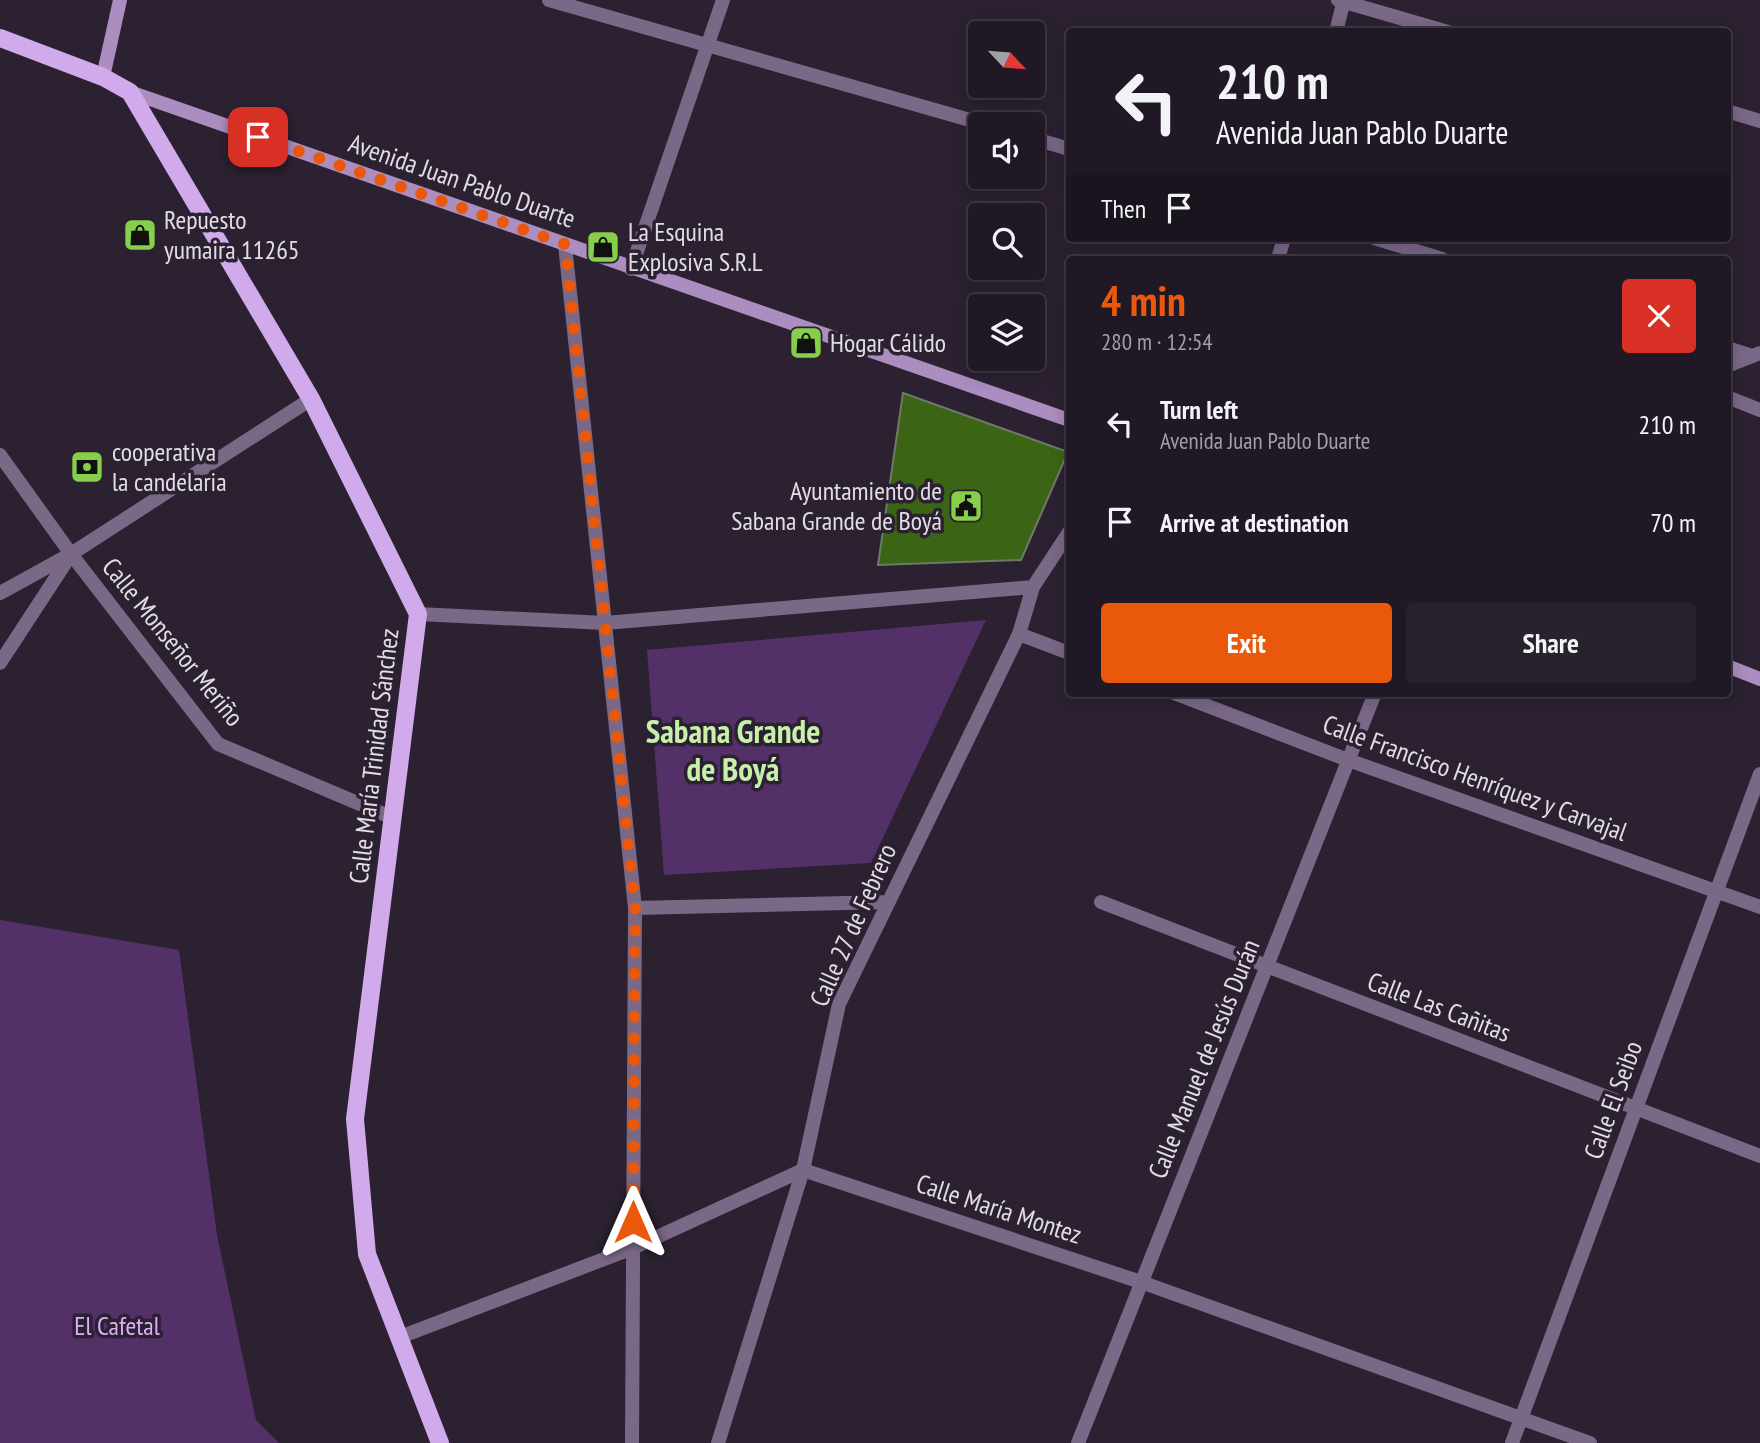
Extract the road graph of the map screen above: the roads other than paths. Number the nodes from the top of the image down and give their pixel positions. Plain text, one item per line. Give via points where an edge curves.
1 (120, 0) edge
2 (549, 0) edge
3 (723, 0) edge
4 (1342, 1) edge
5 (1337, 28) edge
6 (1434, 28) edge
7 (0, 38) edge
8 (708, 46) junction
9 (103, 77) junction
10 (130, 92) junction
11 (1731, 112) edge
12 (968, 119) edge
13 (1760, 121) edge
14 (1045, 142) edge
15 (1066, 148) edge
16 (1387, 242) edge
17 (565, 244) junction
18 (1432, 256) edge
19 (631, 269) junction
20 (1731, 349) edge
21 (1755, 354) edge
22 (1731, 364) edge
23 (311, 399) junction
24 (1731, 399) edge
25 (1760, 410) edge
26 (1066, 418) edge
27 (0, 455) edge
28 (1066, 537) edge
29 (71, 554) junction
30 (1033, 587) junction
31 (0, 593) edge
32 (418, 614) junction
33 (605, 623) junction
34 (1019, 634) junction
35 (1066, 652) edge
36 (0, 663) edge
37 (1731, 667) edge
38 (1760, 678) edge
39 (1184, 697) edge
40 (1373, 697) edge
41 (1348, 760) junction
42 (1760, 774) edge
43 (393, 818) junction
44 (1716, 891) junction
45 (1101, 901) dead end
46 (888, 902) junction
47 (1760, 907) edge
48 (635, 908) junction
49 (1267, 967) junction
50 (1635, 1110) junction
51 (1760, 1156) edge
52 (803, 1170) junction
53 (633, 1248) junction
54 (1141, 1282) junction
55 (400, 1336) junction
56 (1520, 1420) junction
57 (440, 1443) edge
58 (632, 1443) edge
59 (718, 1443) edge
60 (1078, 1443) edge
61 (1511, 1443) edge
62 (1590, 1443) edge

1 - 9 street
2 - 8 street
3 - 8 street
4 - 5 street
4 - 6 street
7 - 9 main road, Avenida Juan Pablo Duarte
8 - 12 street
8 - 19 street
9 - 10 main road, Avenida Juan Pablo Duarte
10 - 17 street, Avenida Juan Pablo Duarte
10 - 23 main road, Calle María Trinidad Sánchez
11 - 13 street
14 - 15 street
16 - 18 street
17 - 19 street, Avenida Juan Pablo Duarte
17 - 33 street
19 - 26 street, Avenida Juan Pablo Duarte
20 - 21 street
21 - 22 street
23 - 29 street
23 - 32 main road, Calle María Trinidad Sánchez
24 - 25 street
27 - 29 street, Calle Monseñor Meriño
28 - 30 street, Calle 27 de Febrero
29 - 31 street
29 - 36 street
29 - 43 street, Calle Monseñor Meriño via 218,744
30 - 33 street
30 - 34 street, Calle 27 de Febrero
32 - 33 street
32 - 43 main road, Calle María Trinidad Sánchez
33 - 48 street
34 - 35 street
34 - 46 street, Calle 27 de Febrero
37 - 38 street
39 - 41 street, Calle Francisco Henríquez y Carvajal
40 - 41 street, Calle Manuel de Jesús Durán
41 - 44 street, Calle Francisco Henríquez y Carvajal
41 - 49 street, Calle Manuel de Jesús Durán
42 - 44 street, Calle El Seibo
43 - 55 main road, Calle María Trinidad Sánchez via 355,1119 367,1254
44 - 47 street, Calle Francisco Henríquez y Carvajal
44 - 50 street, Calle El Seibo
45 - 49 street, Calle Las Cañitas
46 - 48 street
46 - 52 street, Calle 27 de Febrero via 839,1004
48 - 53 street
49 - 50 street, Calle Las Cañitas
49 - 54 street, Calle Manuel de Jesús Durán
50 - 51 street, Calle Las Cañitas
50 - 56 street, Calle El Seibo
52 - 53 street
52 - 54 street, Calle María Montez
52 - 59 street, Calle 27 de Febrero
53 - 55 street
53 - 58 street
54 - 56 street, Calle María Montez
54 - 60 street, Calle Manuel de Jesús Durán
55 - 57 main road, Calle María Trinidad Sánchez
56 - 61 street, Calle El Seibo
56 - 62 street, Calle María Montez

